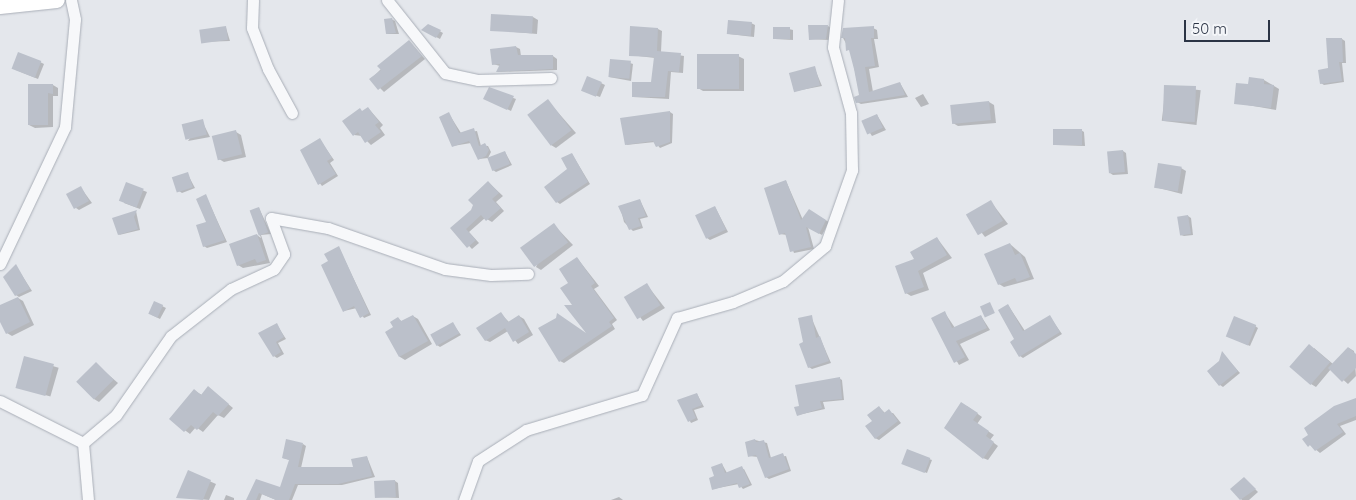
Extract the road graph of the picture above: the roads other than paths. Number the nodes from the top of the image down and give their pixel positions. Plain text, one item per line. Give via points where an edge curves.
1 (57, 0) edge
2 (71, 0) edge
3 (253, 0) edge
4 (387, 0) edge
5 (838, 0) edge
6 (0, 6) edge
7 (551, 78) dead end
8 (292, 113) dead end
9 (0, 264) edge
10 (528, 274) dead end
11 (0, 401) edge
12 (83, 443) junction
13 (88, 500) edge
14 (464, 500) edge

1 - 6 main road
2 - 9 street via 75,19 65,127
3 - 8 street via 252,28 268,69
4 - 7 street via 445,73 478,80
5 - 14 street via 833,47 850,113 852,170 825,246 783,281 733,302 677,318 642,395 526,430 478,460
10 - 12 street via 491,275 444,269 328,228 271,218 284,254 274,268 231,289 171,336 116,415
11 - 12 street
12 - 13 street

